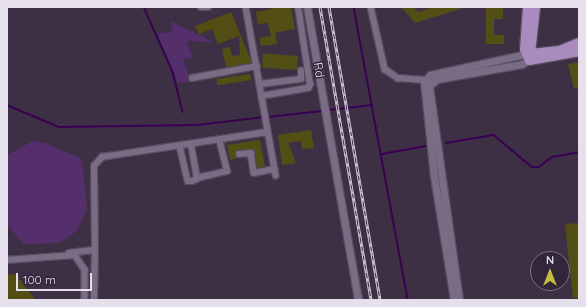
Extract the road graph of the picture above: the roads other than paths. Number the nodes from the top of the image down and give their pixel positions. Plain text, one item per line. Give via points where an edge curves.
1 (201, 7) edge
2 (208, 7) edge
3 (246, 7) edge
4 (298, 7) edge
5 (306, 7) edge
6 (371, 7) edge
7 (527, 7) edge
8 (535, 7) edge
9 (579, 42) edge
10 (579, 51) edge
11 (528, 56) junction
12 (257, 66) junction
13 (301, 71) dead end
14 (192, 78) dead end
15 (429, 80) junction
16 (260, 84) junction
17 (261, 96) junction
18 (267, 132) junction
19 (219, 140) junction
20 (191, 145) junction
21 (180, 146) junction
22 (239, 154) dead end
23 (221, 162) dead end
24 (274, 169) junction
25 (223, 173) junction
26 (276, 175) dead end
27 (197, 178) junction
28 (95, 250) junction
29 (69, 253) junction
30 (7, 260) edge
31 (85, 300) edge
32 (94, 300) edge
33 (358, 300) edge
34 (454, 300) edge
35 (459, 300) edge

1 - 2 street
3 - 12 street
4 - 17 street, Rd via 310,85 308,88
5 - 33 street
6 - 15 street via 385,69 398,78
7 - 11 main road
8 - 11 main road
9 - 11 main road via 560,50
10 - 11 main road
11 - 15 street
12 - 14 street
12 - 16 street
13 - 16 street via 300,79
15 - 34 street via 425,105
15 - 35 street
16 - 17 street
17 - 18 street
18 - 19 street
18 - 24 street
19 - 20 street
19 - 25 street via 227,171
20 - 21 street
20 - 27 street
21 - 27 street via 188,181
21 - 28 street via 108,155 94,166
22 - 24 street via 251,153 254,173
23 - 25 street
24 - 26 street
25 - 27 street
28 - 29 street
28 - 32 street
29 - 30 street
29 - 31 street via 84,265

